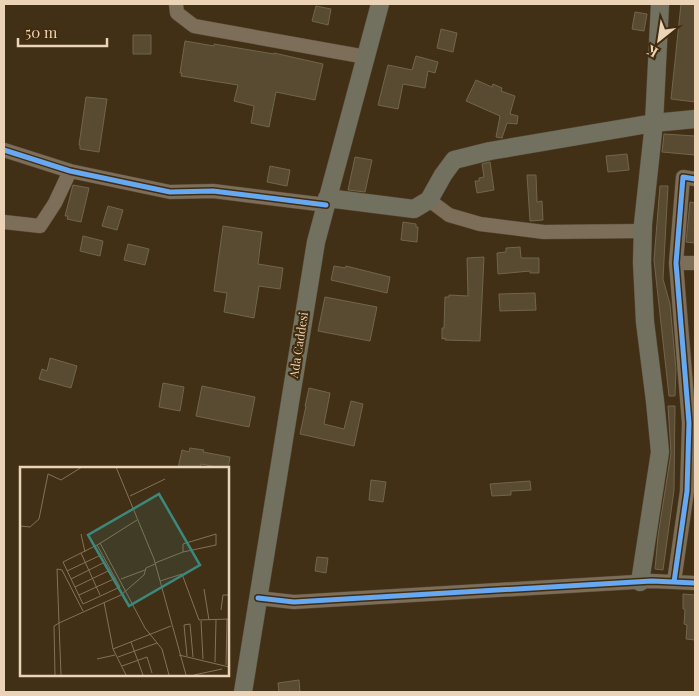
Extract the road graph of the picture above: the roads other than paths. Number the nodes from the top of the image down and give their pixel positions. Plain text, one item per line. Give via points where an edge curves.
1 (176, 4) edge
2 (380, 4) edge
3 (660, 4) edge
4 (366, 57) junction
5 (695, 119) edge
6 (654, 123) junction
7 (4, 150) edge
8 (70, 171) junction
9 (695, 179) edge
10 (429, 200) junction
11 (327, 202) junction
12 (4, 222) edge
13 (643, 231) junction
14 (676, 262) junction
15 (695, 264) edge
16 (689, 348) edge
17 (692, 423) edge
18 (691, 492) edge
19 (640, 582) junction
20 (674, 582) junction
21 (695, 582) edge
22 (258, 598) junction
23 (243, 692) edge

1 - 4 street via 177,13 194,26
2 - 4 main road, Ada Caddesi
3 - 6 main road
4 - 11 main road, Ada Caddesi
5 - 6 main road
6 - 10 main road via 454,160
6 - 13 main road
7 - 8 street
8 - 11 street via 170,192 213,191
8 - 12 street via 40,226
9 - 14 street via 683,177
10 - 11 main road via 414,209
10 - 13 street via 449,215 480,224 544,232
11 - 22 main road, Ada Caddesi via 316,242
13 - 19 main road via 645,322 660,452
14 - 15 street
14 - 16 street
16 - 17 street
17 - 18 street
18 - 20 street
19 - 20 street
19 - 22 street via 294,602
20 - 21 street
22 - 23 main road, Ada Caddesi

